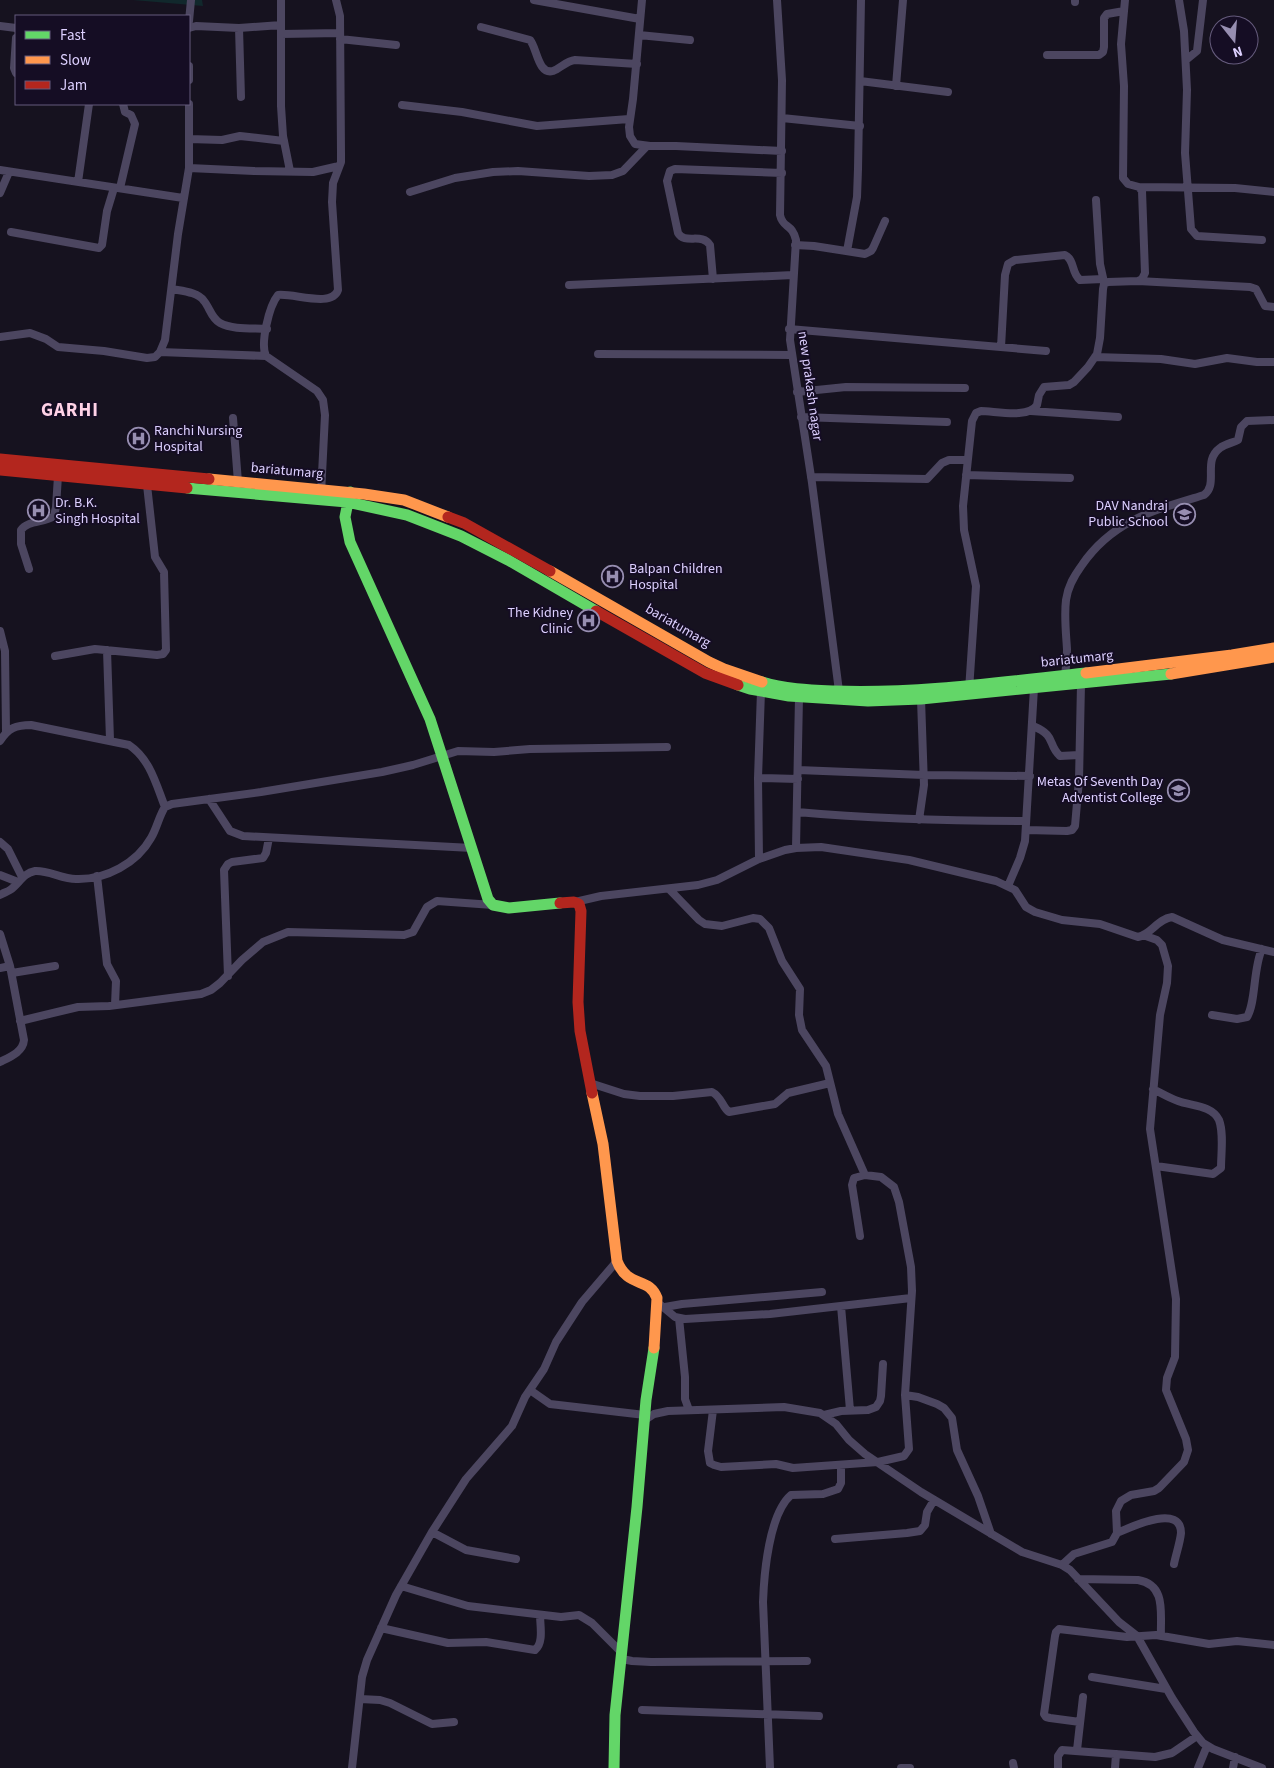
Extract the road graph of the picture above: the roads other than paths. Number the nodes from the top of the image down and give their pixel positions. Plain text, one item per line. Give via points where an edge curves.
1 (191, 0) edge
2 (281, 0) edge
3 (336, 0) edge
4 (534, 0) edge
5 (642, 0) edge
6 (778, 0) edge
7 (861, 0) edge
8 (903, 0) edge
9 (1125, 0) edge
10 (1179, 0) edge
11 (1203, 0) edge
12 (1124, 11) junction
13 (190, 15) edge
14 (640, 19) junction
15 (0, 26) edge
16 (481, 27) dead end
17 (15, 28) edge
18 (190, 28) edge
19 (239, 28) junction
20 (281, 29) junction
21 (639, 35) junction
22 (340, 36) junction
23 (690, 40) dead end
24 (396, 45) dead end
25 (15, 53) edge
26 (1048, 56) dead end
27 (1186, 60) junction
28 (637, 64) junction
29 (15, 70) edge
30 (860, 81) junction
31 (896, 86) junction
32 (948, 92) dead end
33 (242, 97) dead end
34 (89, 105) edge
35 (123, 105) edge
36 (188, 105) edge
37 (402, 105) dead end
38 (782, 118) junction
39 (629, 119) junction
40 (860, 126) junction
41 (189, 139) junction
42 (284, 141) junction
43 (648, 146) junction
44 (782, 151) junction
45 (339, 166) junction
46 (189, 168) junction
47 (0, 170) edge
48 (290, 171) junction
49 (9, 172) junction
50 (782, 173) junction
51 (78, 182) junction
52 (1139, 187) junction
53 (1188, 187) junction
54 (117, 188) junction
55 (410, 192) dead end
56 (1274, 192) edge
57 (0, 193) edge
58 (183, 198) junction
59 (1096, 200) dead end
60 (885, 222) dead end
61 (11, 232) dead end
62 (1262, 240) dead end
63 (795, 245) junction
64 (847, 252) junction
65 (793, 275) junction
66 (712, 279) junction
67 (1138, 281) junction
68 (1103, 282) junction
69 (569, 284) dead end
70 (172, 289) junction
71 (1274, 307) edge
72 (267, 329) junction
73 (789, 329) junction
74 (0, 337) edge
75 (1000, 347) junction
76 (1046, 350) dead end
77 (160, 352) junction
78 (598, 354) dead end
79 (791, 355) junction
80 (266, 356) junction
81 (1095, 357) junction
82 (1274, 362) edge
83 (966, 388) dead end
84 (797, 392) junction
85 (1030, 411) junction
86 (801, 417) junction
87 (1118, 417) dead end
88 (233, 418) dead end
89 (1274, 420) edge
90 (947, 422) dead end
91 (0, 459) edge
92 (967, 460) junction
93 (0, 470) edge
94 (966, 475) junction
95 (58, 476) junction
96 (811, 477) junction
97 (1070, 478) dead end
98 (238, 482) junction
99 (147, 485) junction
100 (321, 495) junction
101 (348, 497) junction
102 (29, 569) dead end
103 (0, 631) edge
104 (1274, 648) edge
105 (107, 650) junction
106 (55, 656) dead end
107 (1274, 657) edge
108 (1065, 676) junction
109 (1082, 684) junction
110 (1034, 688) junction
111 (969, 690) junction
112 (761, 691) junction
113 (840, 691) junction
114 (799, 697) junction
115 (921, 699) junction
116 (3, 712) edge
117 (1033, 726) junction
118 (6, 732) junction
119 (110, 740) junction
120 (0, 741) edge
121 (667, 747) dead end
122 (1079, 755) junction
123 (442, 757) junction
124 (798, 770) junction
125 (924, 775) junction
126 (1030, 776) junction
127 (758, 778) junction
128 (798, 779) junction
129 (209, 799) junction
130 (165, 806) junction
131 (797, 812) junction
132 (919, 820) junction
133 (1026, 825) junction
134 (270, 838) junction
135 (0, 842) edge
136 (472, 848) junction
137 (796, 848) junction
138 (759, 860) junction
139 (0, 875) edge
140 (97, 876) junction
141 (20, 879) junction
142 (1008, 886) junction
143 (670, 890) junction
144 (0, 895) edge
145 (574, 902) junction
146 (493, 905) junction
147 (0, 934) edge
148 (1143, 935) junction
149 (1262, 949) junction
150 (1274, 952) edge
151 (55, 966) dead end
152 (0, 968) edge
153 (11, 969) junction
154 (228, 976) junction
155 (115, 1005) junction
156 (1212, 1015) dead end
157 (20, 1021) junction
158 (0, 1062) edge
159 (590, 1083) junction
160 (830, 1083) junction
161 (1153, 1088) junction
162 (1156, 1166) junction
163 (865, 1174) junction
164 (860, 1236) dead end
165 (617, 1261) junction
166 (822, 1292) dead end
167 (911, 1298) junction
168 (661, 1305) junction
169 (841, 1306) junction
170 (679, 1318) junction
171 (883, 1364) dead end
172 (530, 1390) junction
173 (905, 1395) junction
174 (689, 1410) junction
175 (713, 1410) junction
176 (850, 1410) junction
177 (824, 1415) junction
178 (645, 1417) junction
179 (878, 1462) junction
180 (841, 1465) junction
181 (934, 1500) junction
182 (432, 1532) junction
183 (1117, 1532) junction
184 (990, 1534) junction
185 (835, 1539) dead end
186 (516, 1559) dead end
187 (1174, 1564) dead end
188 (1062, 1565) junction
189 (1078, 1579) junction
190 (401, 1586) junction
191 (540, 1615) junction
192 (381, 1628) junction
193 (1137, 1636) junction
194 (1161, 1636) junction
195 (1274, 1645) edge
196 (622, 1656) junction
197 (766, 1660) junction
198 (807, 1661) dead end
199 (1092, 1678) dead end
200 (1166, 1689) junction
201 (1083, 1697) dead end
202 (360, 1699) junction
203 (642, 1710) dead end
204 (768, 1714) junction
205 (819, 1716) dead end
206 (454, 1722) dead end
207 (1080, 1722) junction
208 (1197, 1736) junction
209 (1207, 1746) junction
210 (1077, 1750) junction
211 (1116, 1754) junction
212 (1235, 1757) junction
213 (352, 1768) edge
214 (614, 1768) edge
215 (770, 1768) edge
216 (901, 1768) edge
217 (910, 1768) edge
218 (1058, 1768) edge
219 (1115, 1768) edge
220 (1198, 1768) edge
221 (1233, 1768) edge
222 (1262, 1768) edge

1 - 13 street
2 - 20 street
3 - 22 street
4 - 14 street
5 - 14 street
6 - 38 street, new prakash nagar
7 - 30 street
8 - 31 street
9 - 12 street
10 - 27 street
11 - 27 street via 1197,51
12 - 26 street via 1107,14 1104,18 1104,48 1099,55
12 - 52 street via 1121,44 1123,178 1128,184
14 - 21 street
15 - 17 street
16 - 28 street via 530,40 541,67 548,71 575,60
18 - 19 street
19 - 20 street
19 - 33 street
20 - 22 street
20 - 42 street
21 - 23 street
21 - 28 street
22 - 24 street
22 - 45 street
25 - 29 street
27 - 53 street
28 - 39 street
30 - 31 street
30 - 40 street
31 - 32 street
34 - 51 street
35 - 54 street via 135,124
36 - 41 street
37 - 39 street via 537,126
38 - 40 street
38 - 44 street, new prakash nagar
39 - 43 street via 630,136 635,144
40 - 64 street via 857,197
41 - 42 street via 216,141 240,136
41 - 46 street
42 - 48 street
43 - 44 street
43 - 55 street via 623,171 612,175 493,172 455,178
44 - 50 street, new prakash nagar
45 - 48 street via 313,172
45 - 72 street via 333,183 332,202 336,295 322,299 278,295
46 - 48 street
46 - 58 street
47 - 49 street
49 - 51 street
49 - 57 street
50 - 63 street, new prakash nagar via 780,215 781,220 794,231
50 - 66 street via 670,171 667,181 678,233 684,239 703,239 710,245
51 - 54 street
52 - 53 street
52 - 67 street via 1143,196 1146,268
53 - 56 street
53 - 62 street via 1191,229 1197,236
54 - 58 street
54 - 61 street via 107,211 99,248
58 - 70 street
59 - 68 street
60 - 64 street via 871,252
63 - 64 street
63 - 65 street, new prakash nagar
65 - 66 street
65 - 73 street, new prakash nagar
66 - 69 street
67 - 68 street
67 - 71 street via 1250,287 1256,289 1265,306
68 - 75 street via 1080,280 1074,273 1072,261 1065,255 1015,260 1008,264
68 - 81 street via 1099,348
70 - 72 street via 199,296 221,324
70 - 77 street via 165,340
72 - 80 street via 263,346
73 - 75 street
73 - 79 street, new prakash nagar
74 - 77 street via 30,333 58,347 147,358
75 - 76 street
77 - 80 street
78 - 79 street
79 - 84 street, new prakash nagar
80 - 100 street via 317,391 323,400
81 - 82 street via 1147,358 1195,364 1227,358
81 - 85 street via 1069,385 1044,387 1038,405
83 - 84 street via 846,387
84 - 86 street, new prakash nagar
85 - 87 street
85 - 92 street via 976,413
86 - 90 street
86 - 96 street, new prakash nagar
88 - 98 street
89 - 108 street via 1247,421 1241,427 1238,440 1219,448 1210,466 1212,482 1209,492 1155,510 1119,528 1085,561 1071,583 1066,599
91 - 98 main road, bariatumarg
92 - 94 street
92 - 96 street via 942,463 927,479 919,480
93 - 95 main road, bariatumarg
94 - 97 street
94 - 111 street via 964,523 976,586
95 - 99 main road, bariatumarg
95 - 102 street via 54,516 28,524 21,530 21,544
96 - 113 street, new prakash nagar
98 - 100 main road, bariatumarg
99 - 100 main road, bariatumarg
99 - 105 street via 155,557 164,572 166,650 157,655
100 - 101 main road, bariatumarg
101 - 112 main road, bariatumarg via 455,534 508,560 705,673
101 - 113 main road, bariatumarg via 404,500 464,523 724,669 771,685
101 - 123 main road via 344,525 350,542 426,710
103 - 116 street via 5,651
104 - 108 main road, bariatumarg
105 - 106 street
105 - 119 street
107 - 109 main road, bariatumarg via 1173,674
108 - 111 main road, bariatumarg
109 - 110 main road, bariatumarg
109 - 122 street
110 - 111 main road, bariatumarg
110 - 117 street
111 - 113 main road, bariatumarg
111 - 115 main road, bariatumarg
112 - 114 main road, bariatumarg
112 - 127 street
114 - 115 main road, bariatumarg via 868,701
114 - 124 street
115 - 125 street
116 - 118 street
117 - 122 street via 1048,734 1060,756
117 - 126 street
118 - 119 street via 15,726 31,725
118 - 120 street
119 - 130 street via 130,745 143,757
121 - 123 street via 458,751
122 - 133 street via 1075,826 1072,830 1067,832
123 - 129 street via 361,776
123 - 136 main road
124 - 125 street
124 - 128 street
125 - 126 street
125 - 132 street
126 - 133 street
127 - 128 street
127 - 138 street
128 - 131 street
129 - 130 street
129 - 134 street via 230,831 243,836
130 - 140 street via 151,839 132,861 123,868
131 - 132 street
131 - 137 street
132 - 133 street
133 - 142 street via 1023,850
134 - 136 street
134 - 154 street via 263,858 232,862 224,870
135 - 141 street via 8,849
136 - 146 main road via 485,892
137 - 138 street
137 - 142 street via 821,847 909,860
138 - 143 street via 709,883
139 - 141 street
140 - 141 street via 79,879 35,872
140 - 155 street via 107,964 116,981
141 - 144 street
142 - 148 street via 1015,890 1026,907 1042,914
143 - 145 street via 601,896
143 - 160 street via 705,924 722,926 753,918 765,922 782,960 800,989 798,1015 802,1030 823,1060
145 - 146 main road via 509,908
145 - 159 main road via 582,911 578,1002
146 - 154 street via 437,901 427,907 413,932 404,935 288,932 263,942
147 - 153 street
148 - 149 street via 1161,920 1172,916 1218,938
148 - 161 street via 1162,945 1168,966
149 - 150 street
149 - 156 street via 1247,1017 1238,1019
151 - 153 street
152 - 153 street
153 - 157 street
154 - 155 street via 201,994
155 - 157 street via 78,1007
157 - 158 street via 24,1040 22,1048
159 - 160 street via 640,1096 712,1092 723,1102 726,1110 733,1112 775,1104 788,1093
159 - 165 main road via 603,1144
160 - 163 street via 838,1114
161 - 162 street via 1150,1129
161 - 162 street via 1179,1101 1207,1109 1214,1114 1220,1126 1221,1168 1217,1172
162 - 183 street via 1176,1310 1175,1357 1166,1390 1188,1450 1184,1462 1159,1488 1121,1501 1116,1511
163 - 164 street via 854,1178 852,1185
163 - 167 street via 881,1178 894,1187 897,1194 912,1278
165 - 168 main road via 619,1269 629,1280 656,1291
165 - 172 street via 582,1302
166 - 168 street
167 - 169 street
167 - 173 street
168 - 170 street
168 - 178 main road
169 - 170 street via 770,1314
169 - 176 street
170 - 174 street via 685,1399
171 - 176 street via 882,1396 878,1405 873,1409
172 - 178 street via 550,1404
172 - 182 street via 512,1426 466,1479
173 - 179 street via 908,1453
173 - 184 street via 937,1404 949,1414 957,1450 978,1496
174 - 175 street
174 - 178 street via 660,1412
175 - 177 street via 784,1407
175 - 180 street via 708,1451 710,1463 714,1466 776,1464 793,1468
176 - 177 street
177 - 179 street via 855,1446
178 - 196 main road
179 - 180 street
179 - 181 street
180 - 197 street via 838,1490 791,1495 778,1516 764,1582
181 - 184 street
181 - 185 street via 920,1531
182 - 186 street via 466,1550
182 - 190 street
183 - 187 street via 1147,1521 1170,1518 1176,1521 1181,1533
183 - 188 street via 1112,1542 1078,1552
184 - 188 street via 1030,1556
188 - 189 street
189 - 193 street
189 - 194 street via 1138,1580 1153,1586 1160,1600
190 - 191 street via 468,1606
190 - 192 street
191 - 192 street via 541,1642 535,1650 486,1642 448,1644
191 - 196 street via 579,1615 592,1623
192 - 202 street via 364,1670
193 - 194 street
193 - 200 street
193 - 207 street via 1063,1629 1056,1632 1044,1714 1050,1718
194 - 195 street via 1208,1644 1236,1641
196 - 197 street via 632,1661 651,1662
196 - 214 main road via 615,1715
197 - 198 street
197 - 204 street
199 - 200 street
200 - 208 street
201 - 207 street
202 - 206 street via 390,1702 432,1724
202 - 213 street
203 - 204 street
204 - 205 street
204 - 215 street
207 - 210 street
208 - 209 street
208 - 211 street via 1172,1753 1155,1758
209 - 212 street
209 - 220 street
210 - 211 street
210 - 218 street via 1059,1752
211 - 219 street
212 - 221 street
212 - 222 street
216 - 217 street

